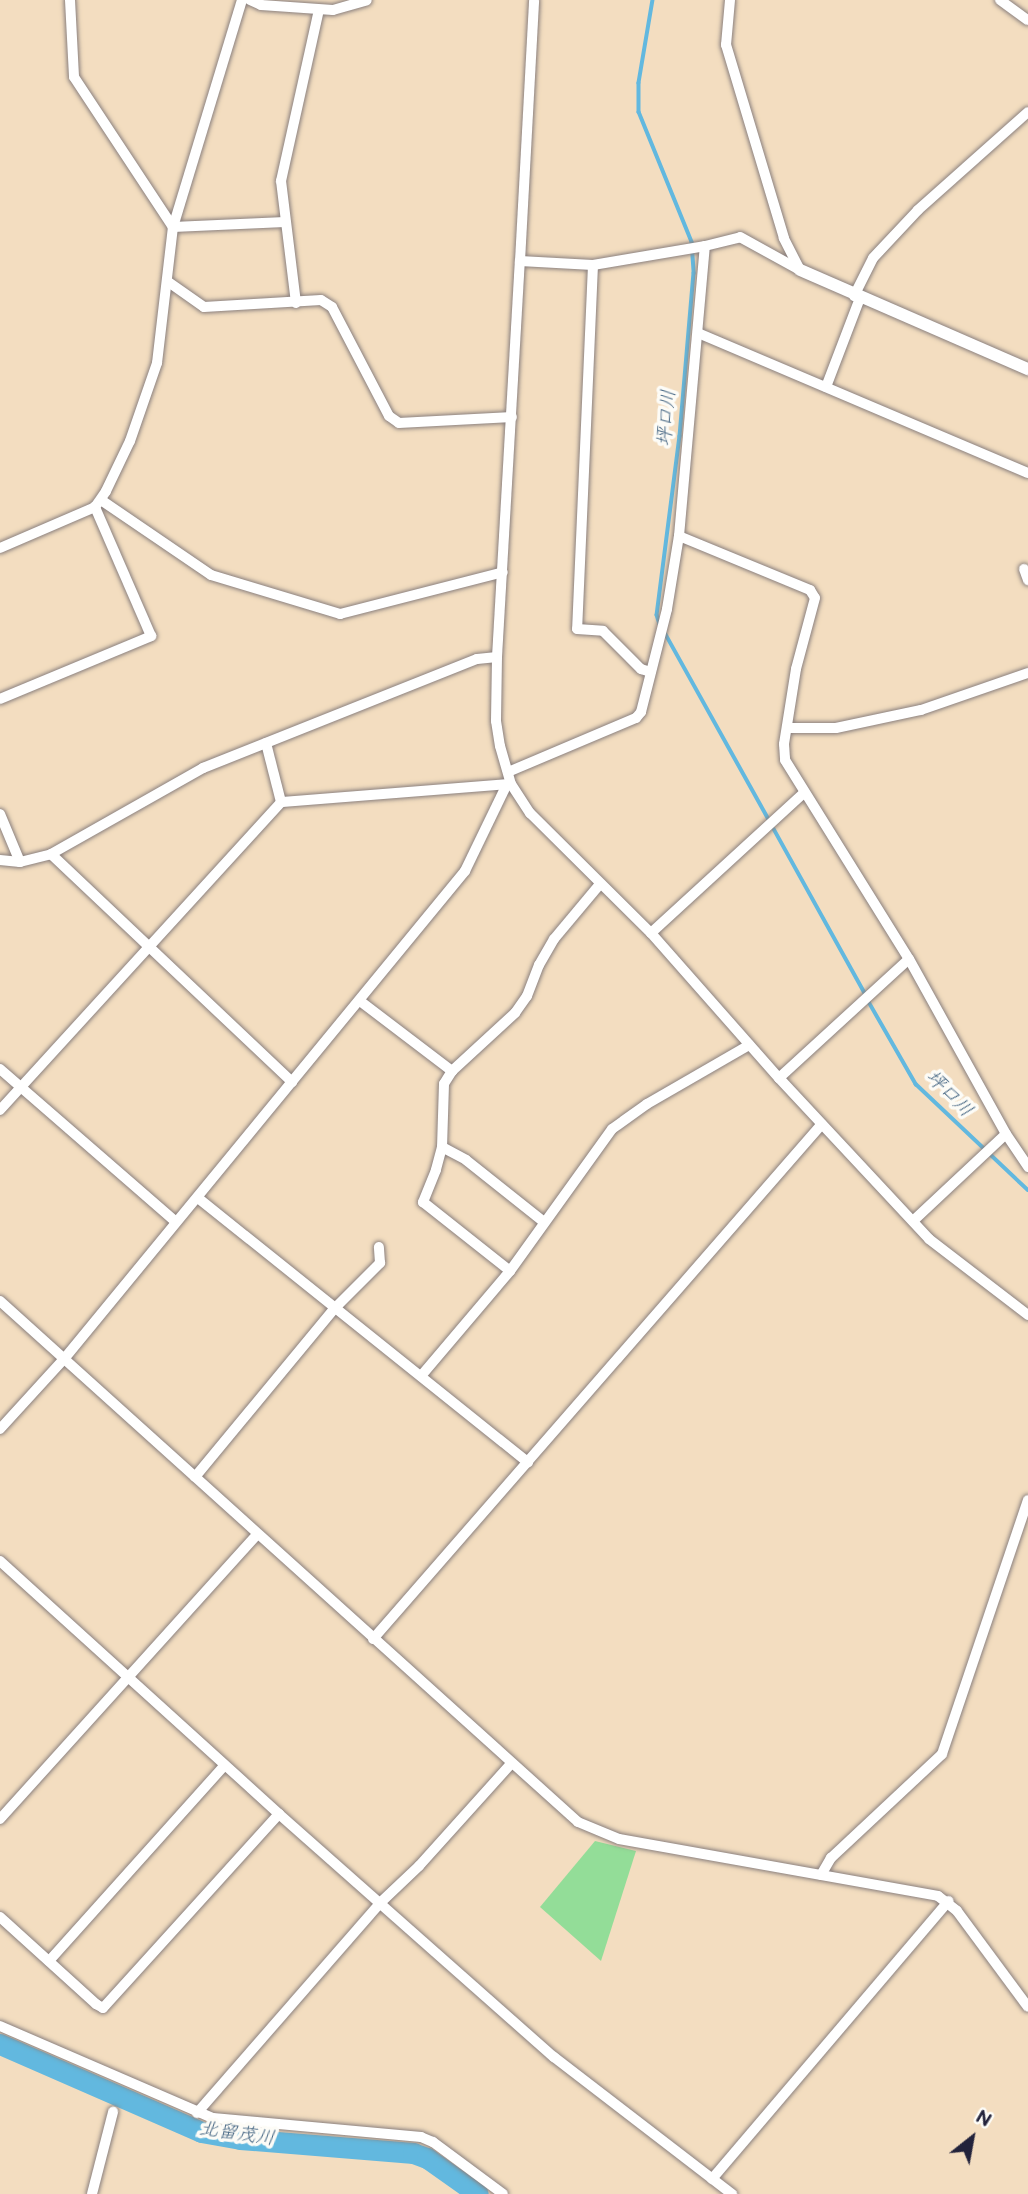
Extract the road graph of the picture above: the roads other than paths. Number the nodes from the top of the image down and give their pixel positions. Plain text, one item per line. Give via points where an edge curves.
1 (70, 0) edge
2 (242, 0) edge
3 (250, 0) edge
4 (367, 0) edge
5 (534, 0) edge
6 (730, 0) edge
7 (1000, 0) edge
8 (319, 10) junction
9 (1028, 20) edge
10 (1028, 112) edge
11 (285, 222) junction
12 (173, 227) junction
13 (703, 247) junction
14 (520, 261) junction
15 (593, 265) junction
16 (800, 270) junction
17 (167, 281) junction
18 (857, 297) junction
19 (296, 303) junction
20 (698, 333) junction
21 (1028, 369) edge
22 (826, 387) junction
23 (512, 417) junction
24 (1028, 473) edge
25 (98, 503) junction
26 (679, 536) junction
27 (0, 548) edge
28 (1024, 569) dead end
29 (503, 572) junction
30 (1028, 580) edge
31 (497, 657) junction
32 (651, 672) junction
33 (1028, 673) edge
34 (0, 699) edge
35 (787, 728) junction
36 (266, 743) junction
37 (508, 772) junction
38 (509, 785) junction
39 (804, 793) junction
40 (281, 803) junction
41 (0, 814) edge
42 (51, 854) junction
43 (0, 860) edge
44 (20, 862) junction
45 (600, 884) junction
46 (651, 933) junction
47 (148, 947) junction
48 (909, 959) junction
49 (360, 1001) junction
50 (749, 1045) junction
51 (0, 1069) edge
52 (452, 1071) junction
53 (779, 1078) junction
54 (292, 1082) junction
55 (20, 1088) junction
56 (0, 1110) edge
57 (822, 1124) junction
58 (1006, 1134) junction
59 (442, 1147) junction
60 (1028, 1167) edge
61 (198, 1198) junction
62 (913, 1221) junction
63 (176, 1222) junction
64 (544, 1222) junction
65 (379, 1247) dead end
66 (510, 1271) junction
67 (4, 1305) edge
68 (335, 1308) junction
69 (1028, 1315) edge
70 (0, 1318) edge
71 (64, 1359) junction
72 (421, 1376) junction
73 (0, 1429) edge
74 (528, 1462) junction
75 (195, 1477) junction
76 (1028, 1500) edge
77 (257, 1535) junction
78 (0, 1561) edge
79 (373, 1639) junction
80 (130, 1677) junction
81 (511, 1764) junction
82 (225, 1765) junction
83 (279, 1814) junction
84 (0, 1819) edge
85 (821, 1875) junction
86 (949, 1901) junction
87 (380, 1903) junction
88 (0, 1917) edge
89 (49, 1961) junction
90 (1028, 2007) edge
91 (0, 2026) edge
92 (113, 2112) dead end
93 (197, 2113) junction
94 (712, 2179) junction
95 (92, 2194) edge
96 (503, 2194) edge
97 (732, 2194) edge

1 - 12 street via 75,77
2 - 12 street
3 - 8 street
4 - 8 street
5 - 14 street
6 - 16 street via 726,45 783,238
7 - 9 street
8 - 11 street via 281,181
10 - 18 street via 918,209 873,258
11 - 12 street
11 - 19 street
12 - 17 street
13 - 15 street
13 - 16 street via 740,236
13 - 20 street
14 - 15 street
14 - 23 street
15 - 32 street via 577,629 603,631 641,669
16 - 18 street
17 - 19 street via 204,307
17 - 25 street via 162,340 146,400
18 - 21 street
18 - 22 street
19 - 23 street via 321,300 332,307 389,415 399,423
20 - 22 street
20 - 26 street
22 - 24 street
23 - 29 street
25 - 27 street
25 - 29 street via 211,575 340,614
25 - 34 street via 151,636
26 - 32 street
26 - 35 street via 810,590 815,598 796,669
28 - 30 street
29 - 31 street
31 - 36 street via 477,659
31 - 37 street via 496,721
32 - 37 street via 636,718
33 - 35 street via 921,710 836,727
35 - 39 street via 785,760
36 - 40 street
36 - 42 street via 203,768
37 - 38 street
38 - 40 street
38 - 45 street
38 - 49 street via 466,871
39 - 46 street
39 - 48 street
40 - 47 street
41 - 44 street
42 - 44 street
42 - 47 street
43 - 44 street
45 - 46 street
45 - 52 street via 554,939 515,1013
46 - 50 street
47 - 54 street
47 - 55 street
48 - 53 street
48 - 58 street
49 - 52 street
49 - 54 street
50 - 53 street
50 - 64 street via 622,1119
51 - 55 street
52 - 59 street via 444,1084
53 - 57 street
54 - 61 street
55 - 56 street
55 - 63 street
57 - 62 street
57 - 74 street
58 - 60 street
58 - 62 street
59 - 64 street via 466,1160
59 - 66 street via 423,1202
61 - 63 street
61 - 68 street
62 - 69 street via 929,1239
63 - 71 street
64 - 66 street
65 - 68 street via 380,1263
66 - 72 street
67 - 70 street
67 - 71 street
68 - 72 street
68 - 75 street
71 - 73 street
71 - 75 street
72 - 74 street
74 - 79 street
75 - 77 street
76 - 85 street via 942,1754 831,1858
77 - 79 street
77 - 80 street
78 - 80 street
79 - 81 street
80 - 82 street
80 - 84 street
81 - 85 street via 578,1822 597,1832
81 - 87 street
82 - 83 street
82 - 89 street
83 - 87 street
83 - 89 street via 103,2008
85 - 86 street
86 - 90 street
86 - 94 street
87 - 93 street
87 - 94 street via 554,2057
88 - 89 street
91 - 93 street
92 - 95 street
93 - 96 street via 421,2137
94 - 97 street

